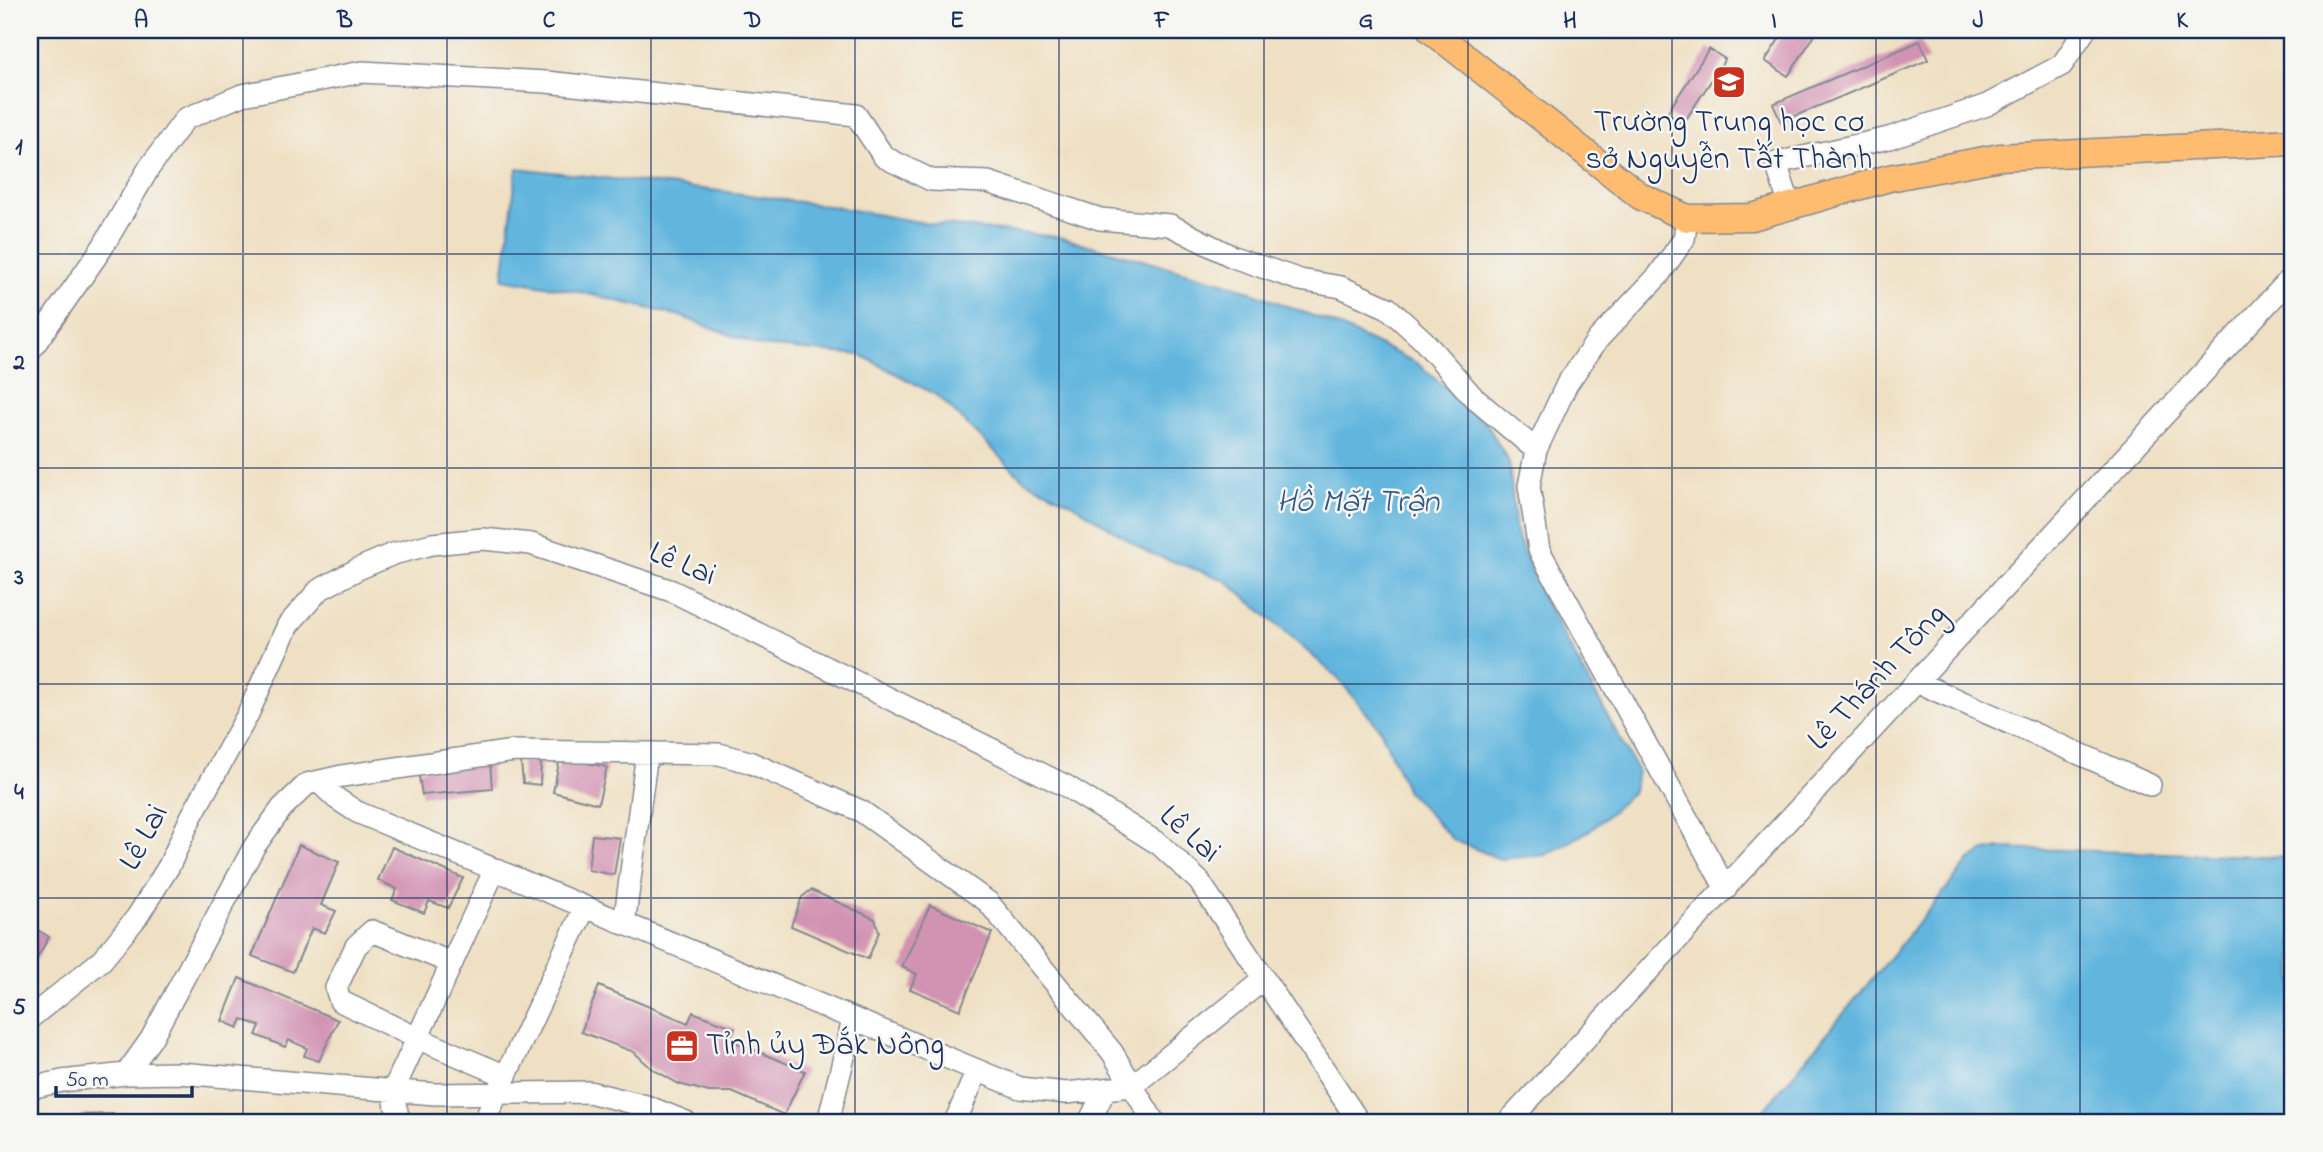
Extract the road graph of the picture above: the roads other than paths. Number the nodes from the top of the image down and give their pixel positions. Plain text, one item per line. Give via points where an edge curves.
1 (1431, 30) edge
2 (2085, 30) edge
3 (2293, 142) edge
4 (1790, 206) junction
5 (1687, 218) junction
6 (2293, 276) edge
7 (30, 351) edge
8 (1536, 450) junction
9 (1917, 682) junction
10 (647, 753) junction
11 (319, 782) junction
12 (2150, 785) dead end
13 (495, 869) junction
14 (1726, 889) junction
15 (585, 907) junction
16 (624, 924) junction
17 (452, 963) junction
18 (1264, 979) junction
19 (30, 1018) edge
20 (853, 1020) junction
21 (417, 1038) junction
22 (977, 1071) junction
23 (126, 1074) junction
24 (502, 1085) junction
25 (1132, 1086) junction
26 (30, 1088) edge
27 (1105, 1090) junction
28 (393, 1091) junction
29 (399, 1122) edge
30 (484, 1122) edge
31 (686, 1122) edge
32 (828, 1122) edge
33 (955, 1122) edge
34 (1088, 1122) edge
35 (1154, 1122) edge
36 (1359, 1122) edge
37 (1508, 1122) edge

1 - 5 main road via 1640,196
2 - 4 street via 2062,65 1987,105 1889,138 1776,163
3 - 4 main road via 2000,157 1889,178
4 - 5 main road via 1752,217
5 - 8 street via 1684,239 1658,276 1598,339 1567,384
6 - 9 street, Lê Thánh Tông
7 - 8 street via 185,119 242,95 362,72 546,82 856,115 884,157 931,180 988,183 1100,219 1170,225 1233,257 1300,280 1341,287 1388,308 1474,398
8 - 14 street via 1529,486 1539,550
9 - 12 street
9 - 14 street, Lê Thánh Tông
10 - 11 street via 514,751
10 - 16 street
10 - 25 street via 719,754 749,762 881,824 988,902 1112,1052
11 - 13 street via 357,812
11 - 23 street via 307,784 282,808 254,847 151,1039
13 - 15 street
13 - 17 street
14 - 37 street, Lê Thánh Tông
15 - 16 street
15 - 24 street
16 - 20 street
17 - 21 street
17 - 21 street via 372,931 356,946 336,988 340,1001
18 - 19 street, Lê Lai via 1199,881 1159,844 1066,786 672,590 531,544 484,539 432,544 393,554 319,590 288,625 247,716 169,866 137,917 102,960
18 - 25 street
18 - 36 street, Lê Lai
20 - 22 street
20 - 32 street
21 - 24 street
21 - 28 street
22 - 27 street via 1040,1092
22 - 33 street
23 - 26 street
23 - 28 street via 179,1073
24 - 28 street
24 - 30 street
24 - 31 street via 589,1092 636,1102
25 - 27 street
25 - 35 street
27 - 34 street
28 - 29 street

